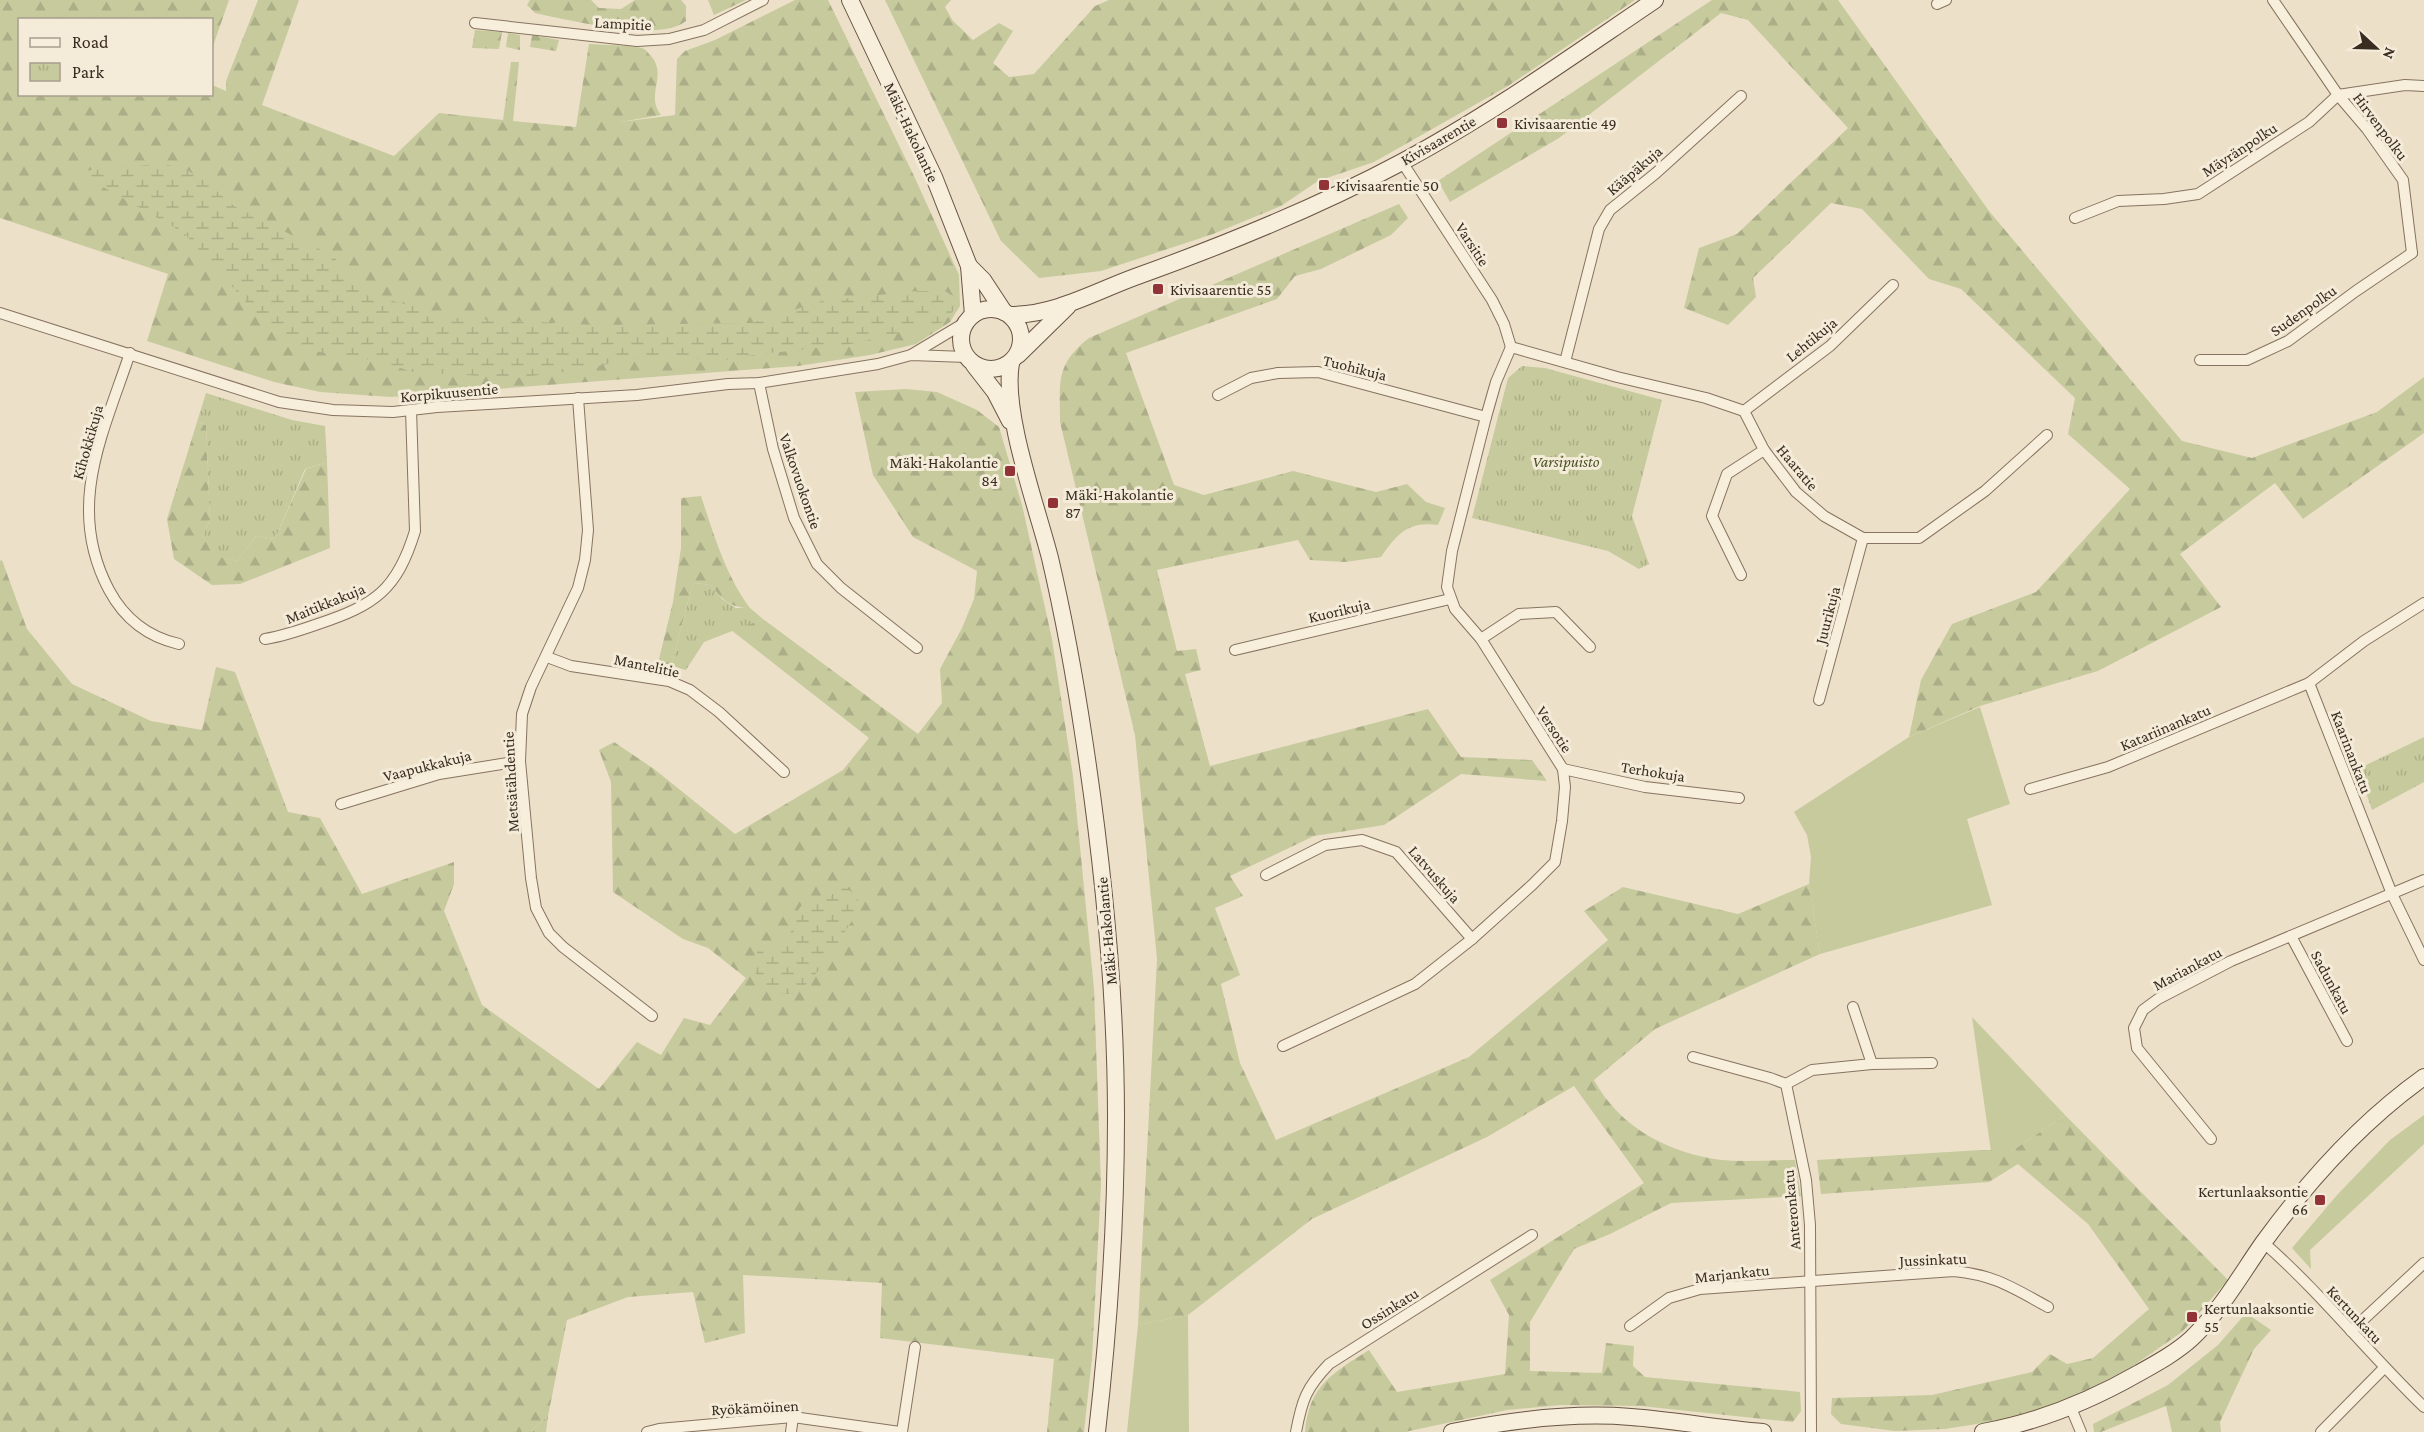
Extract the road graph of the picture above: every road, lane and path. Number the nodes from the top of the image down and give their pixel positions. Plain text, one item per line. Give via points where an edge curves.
1 (763, 0) edge
2 (850, 0) edge
3 (1655, 0) edge
4 (2273, 0) edge
5 (475, 23) dead end
6 (2424, 86) edge
7 (2338, 95) junction
8 (1741, 96) dead end
9 (1402, 162) junction
10 (2075, 218) dead end
11 (2412, 253) junction
12 (2424, 253) edge
13 (969, 266) junction
14 (1893, 285) dead end
15 (1071, 304) junction
16 (0, 313) edge
17 (1007, 313) junction
18 (970, 319) junction
19 (1511, 347) junction
20 (130, 353) junction
21 (911, 355) junction
22 (1014, 359) junction
23 (2200, 360) dead end
24 (970, 361) junction
25 (1564, 362) junction
26 (759, 383) junction
27 (1218, 395) dead end
28 (578, 398) junction
29 (411, 410) junction
30 (1744, 411) junction
31 (1486, 417) junction
32 (2047, 435) dead end
33 (1018, 438) junction
34 (1764, 450) junction
35 (1863, 538) junction
36 (1741, 575) dead end
37 (1450, 599) junction
38 (2424, 603) edge
39 (265, 639) dead end
40 (1481, 639) junction
41 (179, 644) dead end
42 (1590, 647) dead end
43 (916, 648) dead end
44 (1235, 650) dead end
45 (547, 657) junction
46 (2309, 683) junction
47 (1819, 700) dead end
48 (520, 761) junction
49 (1563, 769) junction
50 (784, 772) dead end
51 (2030, 789) dead end
52 (1740, 798) dead end
53 (341, 804) dead end
54 (1266, 875) dead end
55 (2424, 880) edge
56 (2392, 894) junction
57 (2291, 936) junction
58 (1472, 939) junction
59 (2424, 960) edge
60 (1852, 1007) dead end
61 (652, 1016) dead end
62 (2347, 1041) dead end
63 (1283, 1046) dead end
64 (1694, 1057) dead end
65 (1932, 1063) dead end
66 (1872, 1064) junction
67 (2424, 1077) edge
68 (1786, 1084) junction
69 (2211, 1139) dead end
70 (1532, 1235) dead end
71 (2264, 1243) junction
72 (2424, 1263) edge
73 (1810, 1280) junction
74 (2048, 1307) dead end
75 (1630, 1326) dead end
76 (2351, 1331) junction
77 (915, 1347) dead end
78 (2384, 1368) junction
79 (2424, 1407) edge
80 (2071, 1408) junction
81 (793, 1417) junction
82 (647, 1432) edge
83 (791, 1432) edge
84 (901, 1432) edge
85 (1097, 1432) edge
86 (1296, 1432) edge
87 (1452, 1432) edge
88 (1763, 1432) edge
89 (1811, 1432) edge
90 (1983, 1432) edge
91 (2081, 1432) edge
92 (2321, 1432) edge

1 - 5 street, Lampitie via 704,30 669,39 637,41
2 - 13 street, Mäki-Hakolantie via 934,177
3 - 9 street, Kivisaarentie via 1509,98
4 - 7 street, Hirvenpolku
6 - 7 street
7 - 10 street, Mäyränpolku via 2309,122 2198,194 2118,201
7 - 11 street, Hirvenpolku via 2403,180
8 - 25 street, Kääpäkuja via 1610,210 1599,230
9 - 15 street, Kivisaarentie via 1276,223
9 - 19 street, Varsitie via 1492,300
11 - 12 street
11 - 23 street, Sudenpolku via 2288,341 2247,360
13 - 17 street, Mäki-Hakolantie
13 - 18 street, Mäki-Hakolantie
14 - 30 street, Lehtikuja via 1830,346
15 - 17 street, Kivisaarentie via 1037,314
15 - 22 street, Kivisaarentie
16 - 20 street, Korpikuusentie
17 - 18 street via 988,309
17 - 22 street via 1016,322 1022,339
18 - 21 street, Korpikuusentie
18 - 24 street via 961,340
19 - 25 street
19 - 31 street
20 - 29 street, Korpikuusentie via 279,402 326,410
20 - 41 street, Kihokkikuja via 94,467 88,494 88,524 93,553 116,603 148,634
21 - 24 street, Korpikuusentie
21 - 26 street, Korpikuusentie
22 - 24 street via 993,370 982,369
22 - 33 street, Mäki-Hakolantie via 1008,383
24 - 33 street, Mäki-Hakolantie via 995,392
25 - 30 street
26 - 28 street, Korpikuusentie
26 - 43 street, Valkovuokontie via 772,449 791,506 818,564 841,588
27 - 31 street, Tuohikuja via 1251,378 1318,372
28 - 29 street, Korpikuusentie
28 - 45 street, Metsätähdentie via 588,530 585,560 578,588
29 - 39 street, Maitikkakuja via 415,531 411,547 390,584 367,606 282,637
30 - 34 street, Haaratie
31 - 37 street via 1452,551 1447,587
32 - 35 street, Haaratie via 1985,491 1919,538
33 - 85 street, Mäki-Hakolantie via 1050,561 1076,685 1106,912 1115,1175 1110,1300
34 - 35 street, Haaratie via 1796,492 1824,516
34 - 36 street via 1727,474 1713,516
35 - 47 street, Juurikuja
37 - 40 street, Versotie
37 - 44 street, Kuorikuja
38 - 46 street via 2364,641
40 - 42 street via 1520,614 1556,612
40 - 49 street, Versotie
45 - 48 street, Metsätähdentie via 522,714
45 - 50 street, Mantelitie via 571,666 669,681 690,690
46 - 51 street, Katariinankatu via 2117,763
46 - 56 street, Kaarinankatu
48 - 53 street, Vaapukkakuja via 439,774
48 - 61 street, Metsätähdentie via 536,908 562,948
49 - 52 street, Terhokuja via 1645,787
49 - 58 street, Versotie via 1565,787 1555,862
54 - 58 street, Latvuskuja via 1325,845 1362,840 1396,852
55 - 56 street, Mariankatu
56 - 57 street, Mariankatu
56 - 59 street, Kaarinankatu
57 - 62 street, Sadunkatu
57 - 69 street, Mariankatu via 2230,961 2158,999 2142,1010 2134,1028 2137,1048
58 - 63 street, Versotie via 1415,984
60 - 66 street
64 - 68 street
65 - 66 street
66 - 68 street via 1812,1070
67 - 71 street via 2337,1153
68 - 73 street, Anteronkatu via 1806,1180
70 - 86 street, Ossinkatu via 1329,1364 1311,1383
71 - 76 street, Kertunkatu
71 - 80 street via 2219,1309 2190,1339 2156,1364
72 - 76 street
73 - 74 street, Jussinkatu via 1978,1273
73 - 75 street, Marjankatu via 1700,1289 1669,1298
73 - 89 street, Anteronkatu
76 - 78 street, Kertunkatu
77 - 84 street
78 - 79 street, Kertunkatu
78 - 92 street
80 - 90 street
80 - 91 street
81 - 82 street, Ryökämöinen
81 - 83 street
81 - 84 street, Ryökämöinen
87 - 88 street via 1574,1416 1629,1417

